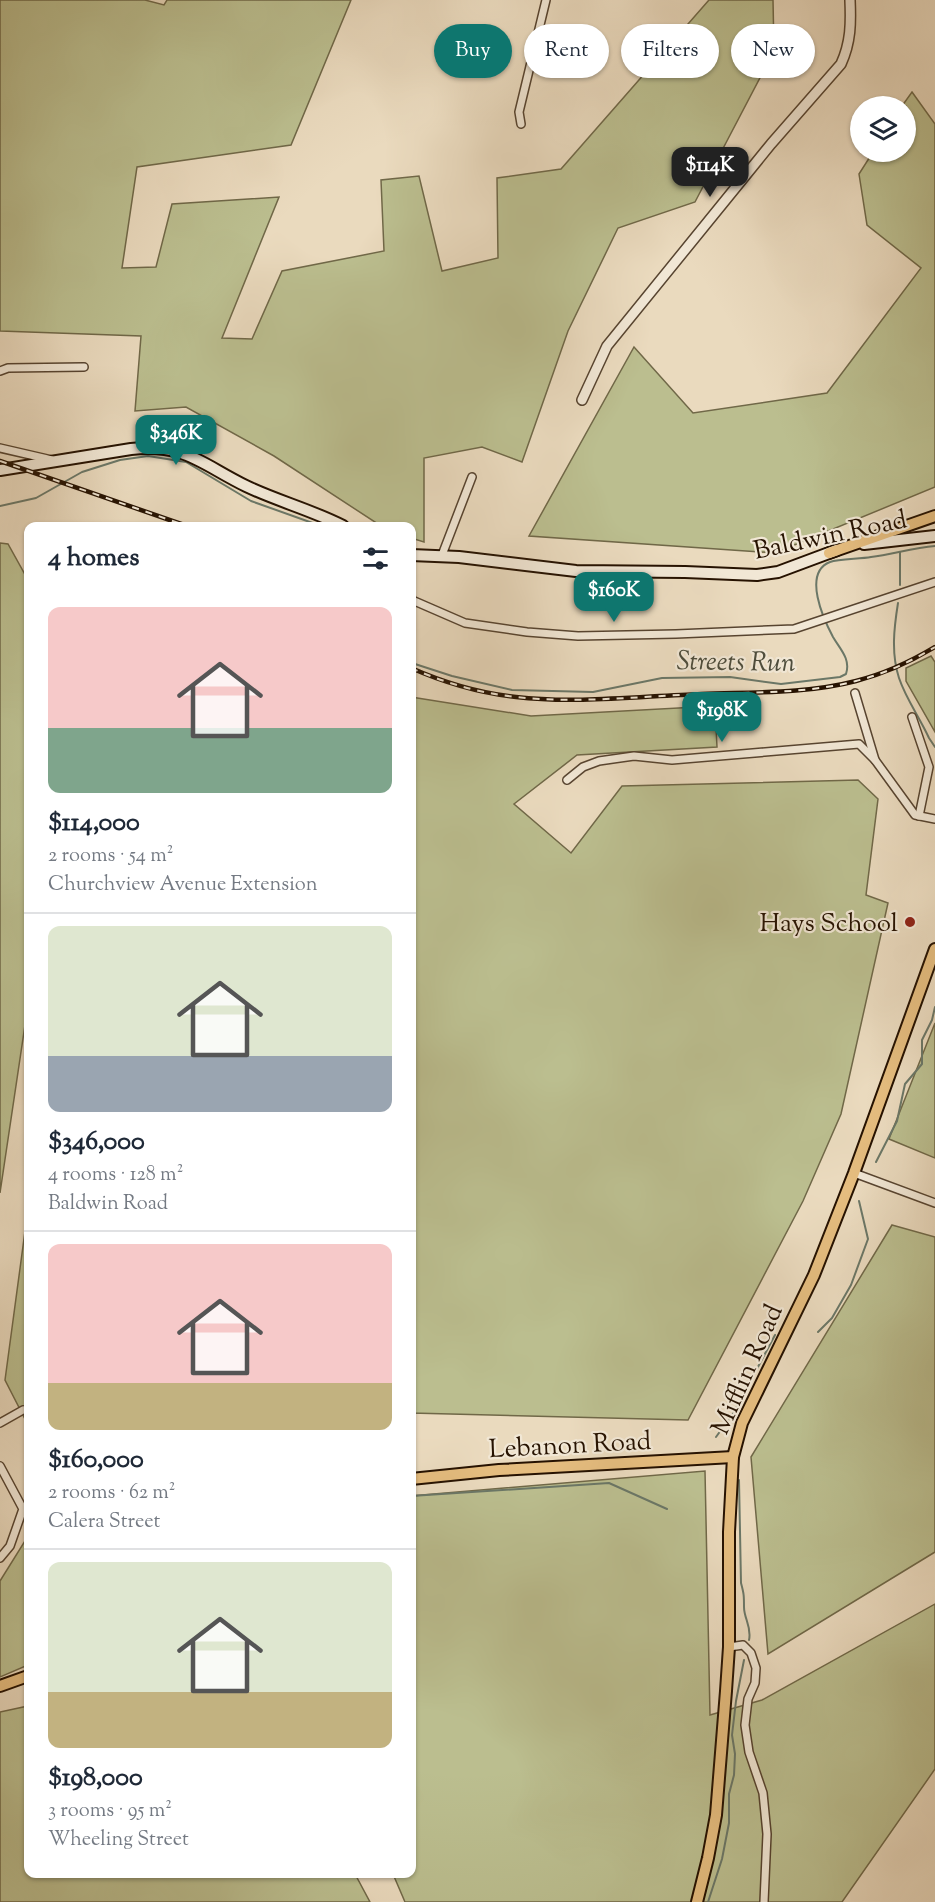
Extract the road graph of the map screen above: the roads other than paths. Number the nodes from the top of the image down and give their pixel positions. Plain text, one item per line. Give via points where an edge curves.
1 (546, 0) edge
2 (850, 0) edge
3 (521, 124) dead end
4 (84, 367) dead end
5 (0, 371) edge
6 (582, 400) dead end
7 (0, 448) edge
8 (54, 460) junction
9 (0, 470) edge
10 (472, 477) dead end
11 (935, 516) edge
12 (335, 522) edge
13 (935, 536) edge
14 (829, 553) junction
15 (416, 555) edge
16 (442, 555) junction
17 (935, 582) edge
18 (416, 601) edge
19 (855, 693) dead end
20 (912, 717) dead end
21 (874, 760) junction
22 (567, 780) dead end
23 (919, 816) junction
24 (935, 819) edge
25 (935, 949) edge
26 (854, 1173) junction
27 (935, 1203) edge
28 (23, 1410) dead end
29 (0, 1424) edge
30 (733, 1457) junction
31 (0, 1467) edge
32 (416, 1478) edge
33 (0, 1558) edge
34 (729, 1647) junction
35 (24, 1677) edge
36 (0, 1686) edge
37 (697, 1902) edge
38 (764, 1902) edge

1 - 3 street via 519,112
2 - 6 street via 851,34 841,64 607,346
4 - 5 street
7 - 8 street
8 - 9 main road
8 - 12 main road via 131,449 170,448 244,486
10 - 16 street
11 - 14 main road
13 - 14 main road, Baldwin Road via 857,545
14 - 16 main road, Baldwin Road via 778,572 757,575 576,571
15 - 16 main road, Baldwin Road
17 - 18 street via 794,629 578,636 465,622
19 - 21 street
20 - 23 street via 928,767
21 - 22 street via 859,744 672,760 634,756 599,761 583,767
21 - 23 street
23 - 24 street
25 - 26 main road, Mifflin Road
26 - 27 street
26 - 30 main road, Mifflin Road via 814,1275 742,1423
28 - 29 street
30 - 32 main road, Lebanon Road
30 - 34 main road, Mifflin Road
31 - 33 street via 23,1509 10,1546
34 - 37 main road, Mifflin Road via 716,1815
34 - 38 street via 744,1645 756,1668 745,1725 749,1752 763,1793 767,1834
35 - 36 main road

